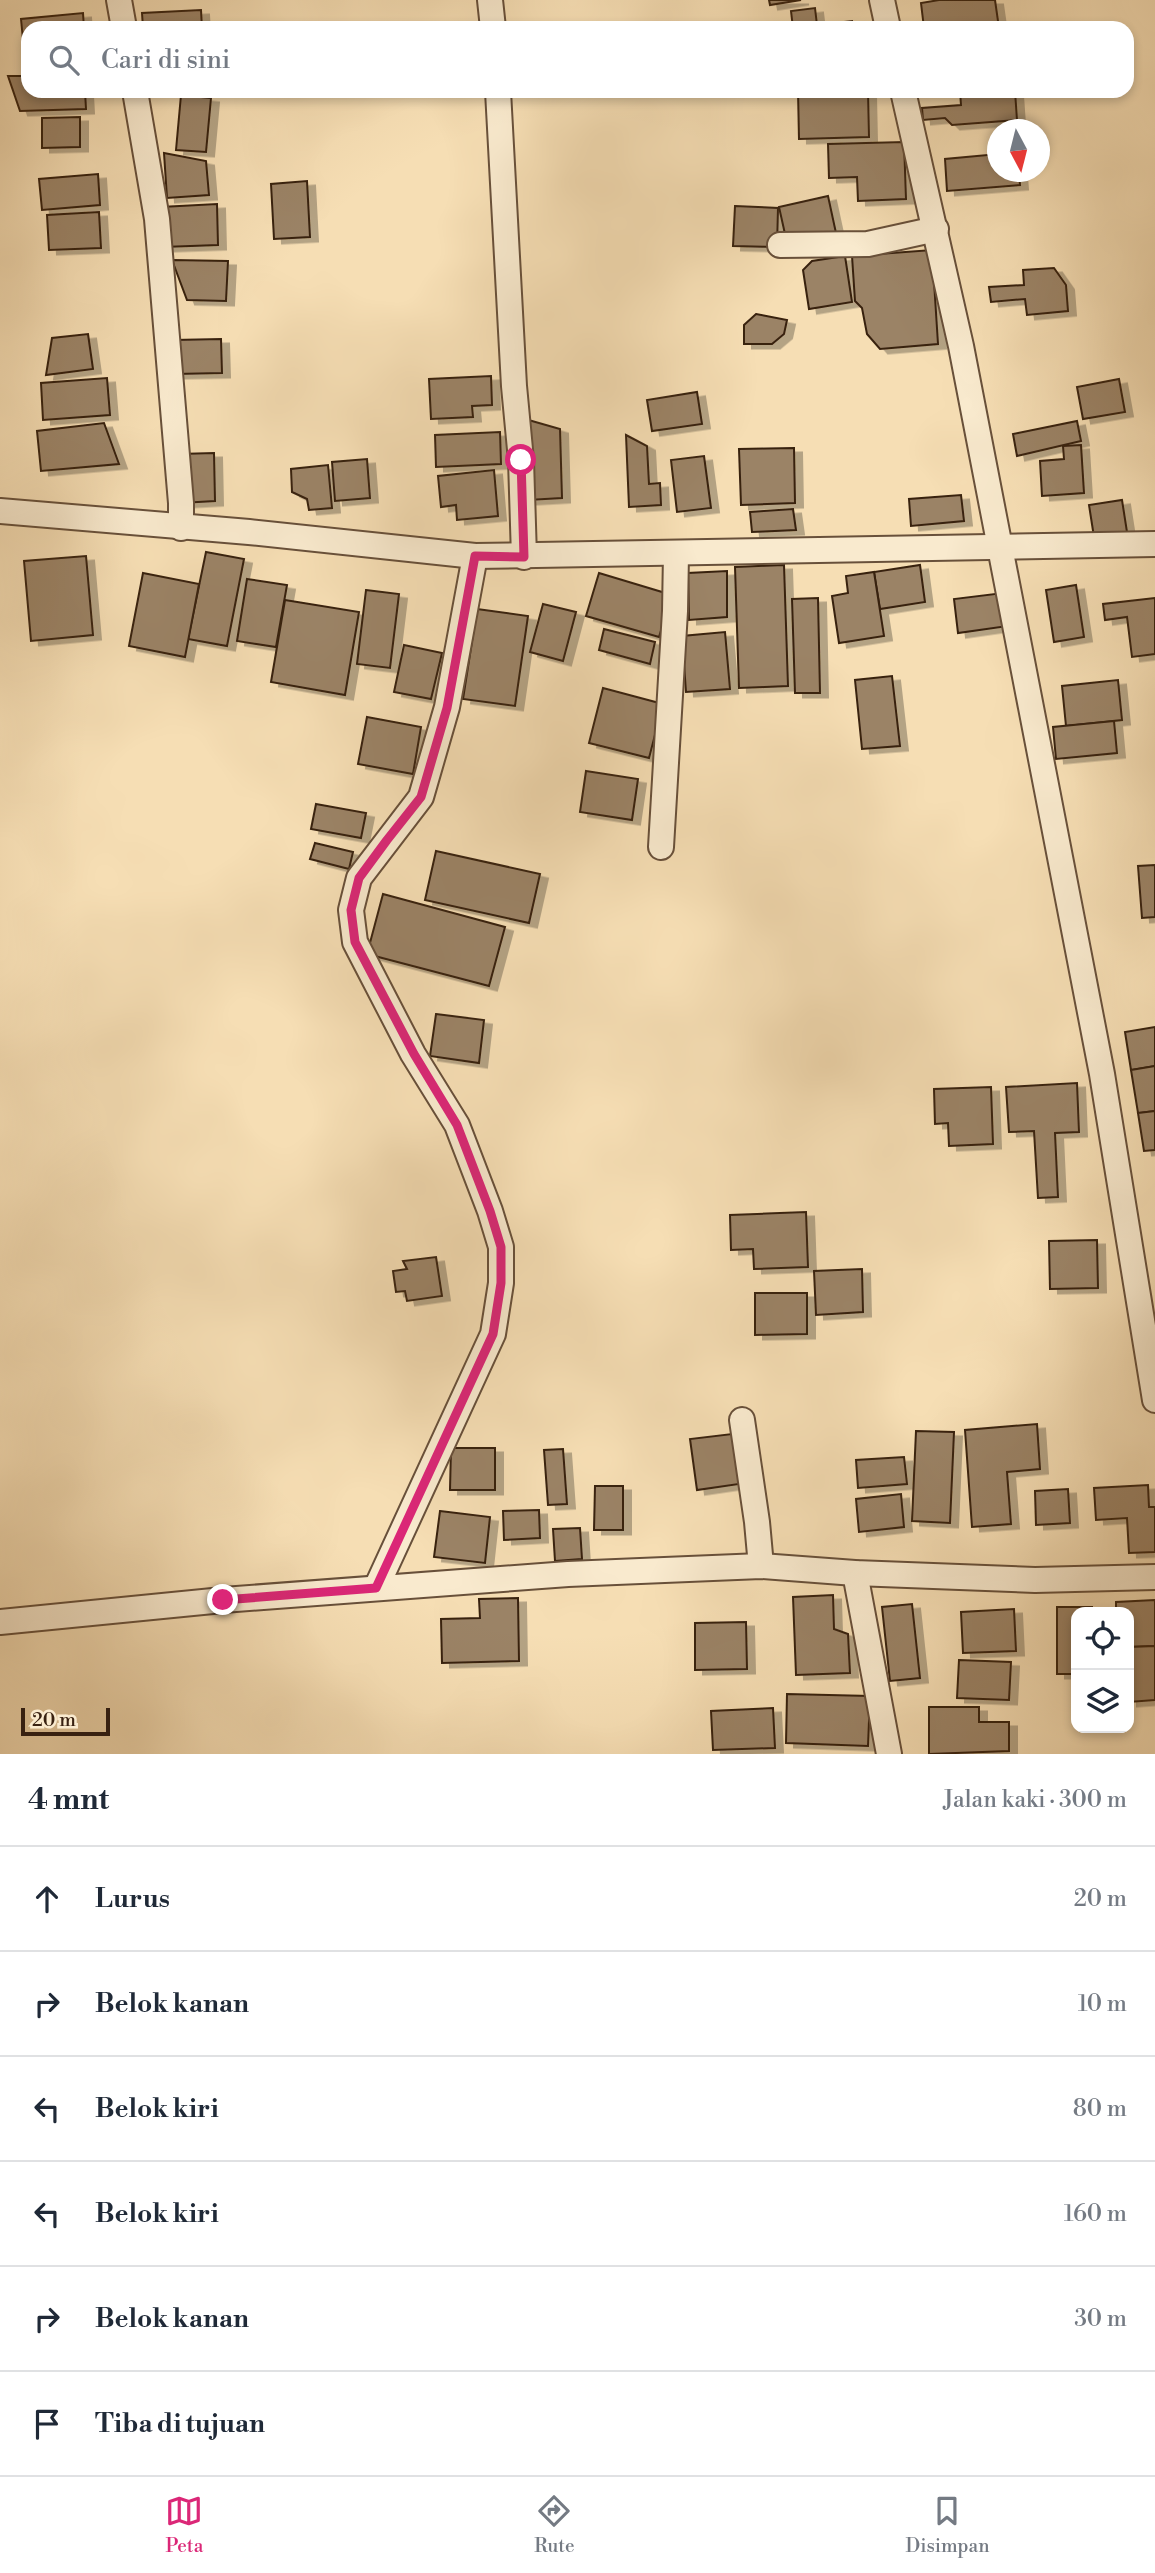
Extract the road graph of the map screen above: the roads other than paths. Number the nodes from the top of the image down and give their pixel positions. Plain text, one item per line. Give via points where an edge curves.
1 (119, 0) edge
2 (490, 0) edge
3 (882, 0) edge
4 (123, 21) edge
5 (492, 21) edge
6 (886, 21) edge
7 (136, 98) edge
8 (498, 98) edge
9 (905, 98) edge
10 (936, 229) junction
11 (780, 245) dead end
12 (0, 511) edge
13 (181, 528) junction
14 (1155, 544) edge
15 (1001, 547) junction
16 (676, 554) junction
17 (475, 556) junction
18 (524, 557) junction
19 (661, 847) dead end
20 (1155, 1400) edge
21 (742, 1420) dead end
22 (761, 1566) junction
23 (855, 1573) junction
24 (1155, 1577) edge
25 (376, 1588) junction
26 (0, 1622) edge
27 (888, 1754) edge

1 - 4 street
2 - 5 street
3 - 6 street
7 - 13 street via 157,219
8 - 18 street
9 - 10 street
10 - 11 street via 868,244
10 - 15 street
12 - 13 street
13 - 17 street
14 - 15 street
15 - 16 street
15 - 20 street via 1102,1074
16 - 18 street
16 - 19 street
17 - 18 street
17 - 25 street via 447,708 421,797 359,878 351,910 355,942 457,1125 501,1247 501,1283 493,1334
21 - 22 street
22 - 23 street
22 - 25 street
23 - 24 street via 1035,1580
23 - 27 street
25 - 26 street

